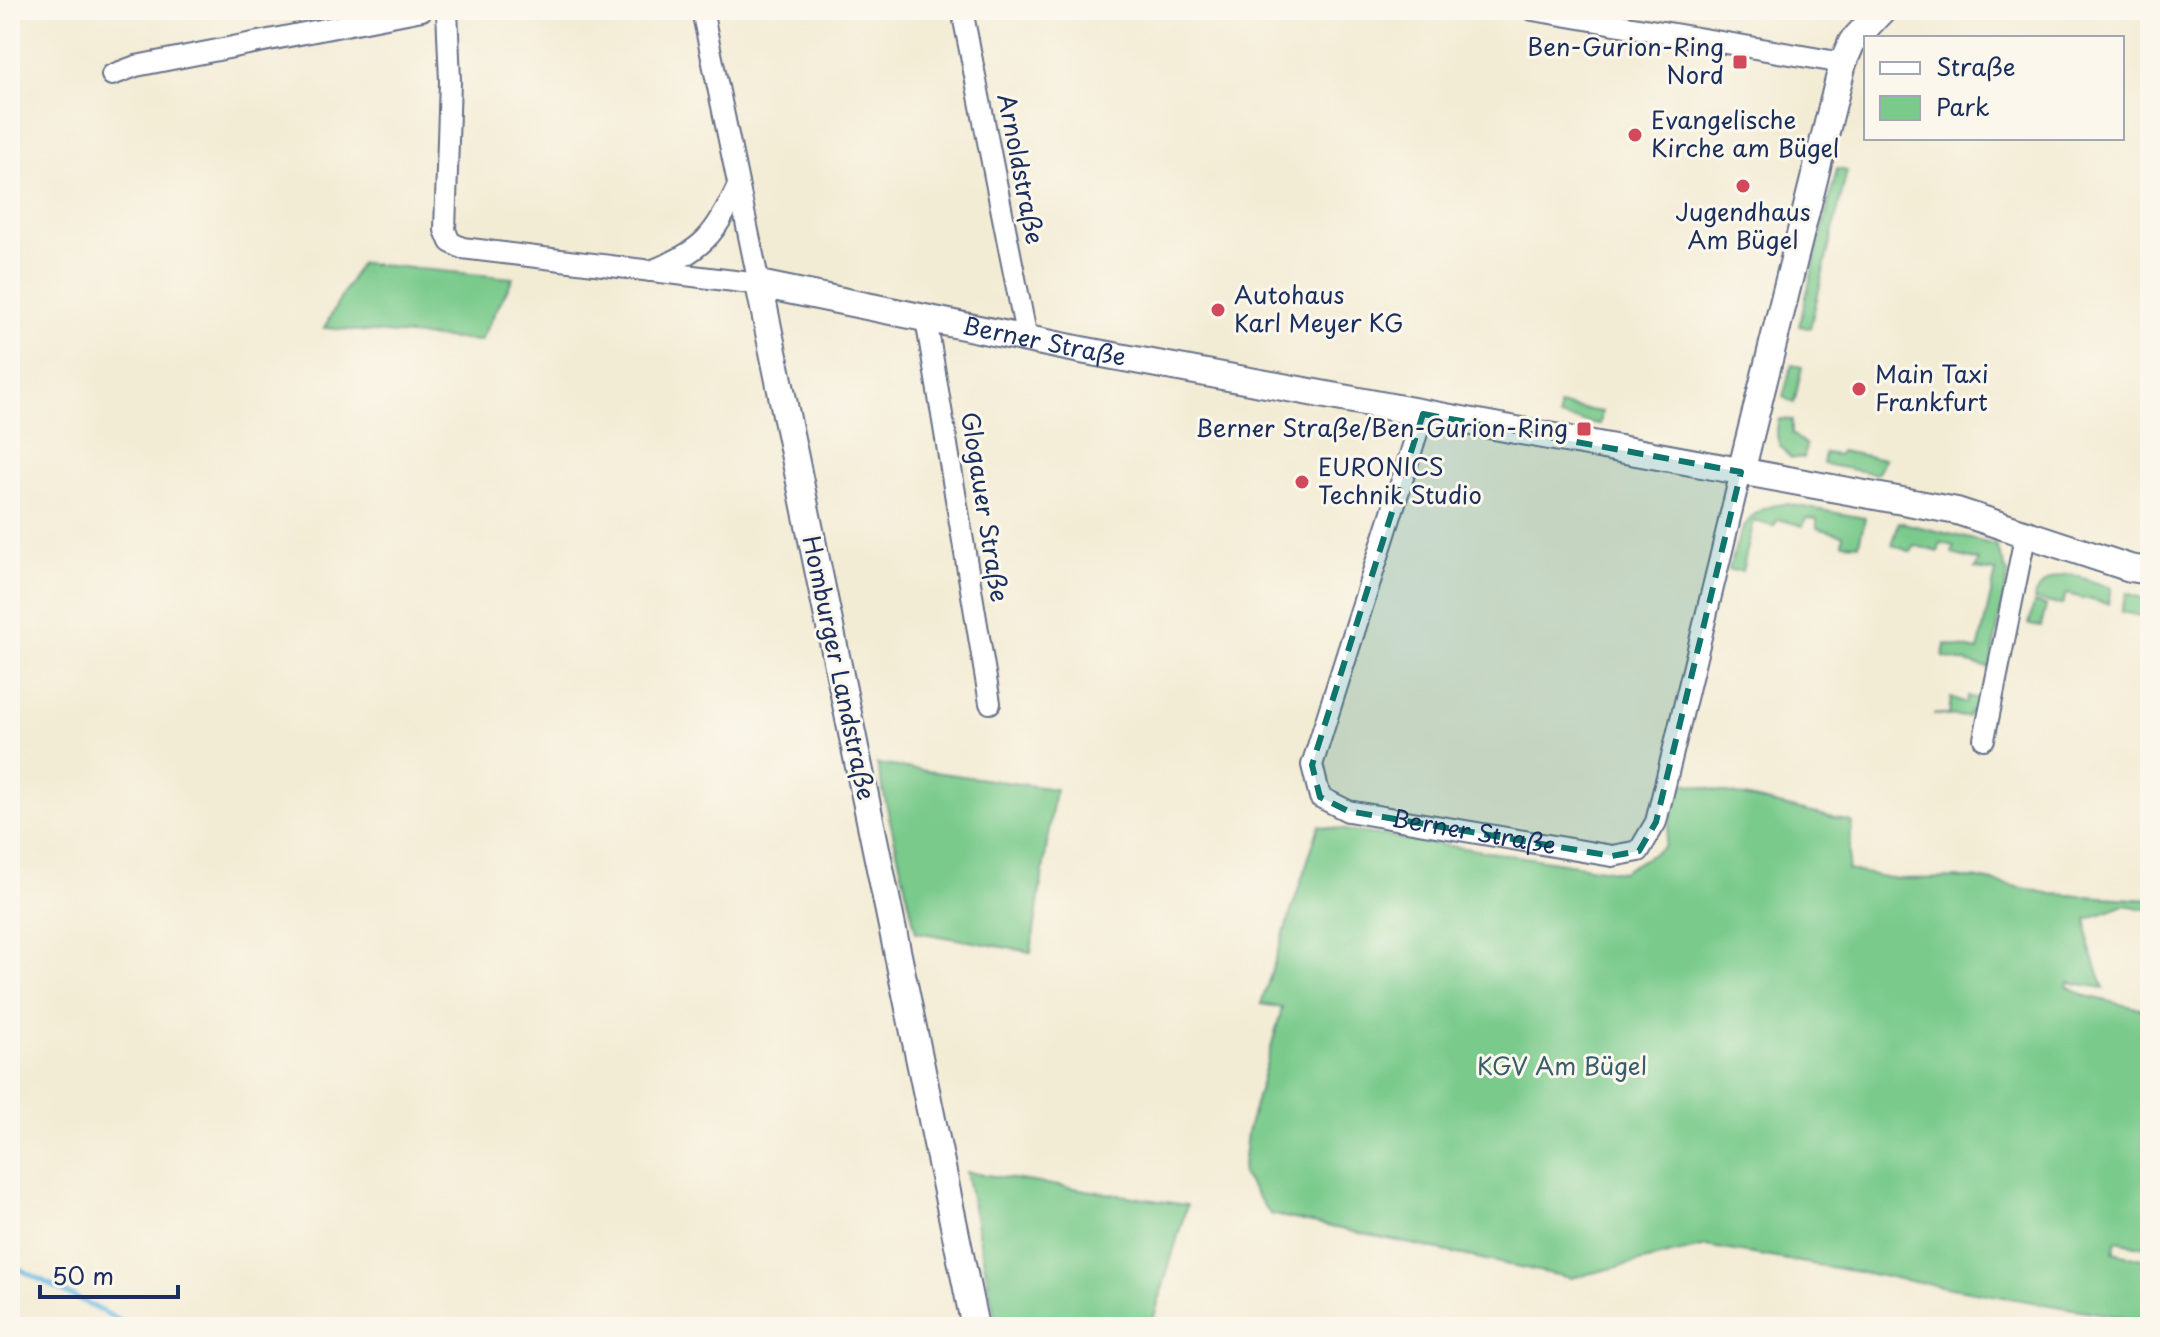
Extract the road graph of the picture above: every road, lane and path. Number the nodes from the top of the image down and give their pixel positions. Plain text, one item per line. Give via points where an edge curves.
1 (422, 10) edge
2 (447, 10) edge
3 (702, 10) edge
4 (962, 10) edge
5 (1533, 10) edge
6 (1882, 10) edge
7 (1843, 63) junction
8 (112, 75) dead end
9 (738, 186) junction
10 (646, 273) junction
11 (759, 284) junction
12 (926, 319) junction
13 (1027, 339) junction
14 (1423, 414) junction
15 (1741, 472) junction
16 (2026, 532) junction
17 (2150, 571) edge
18 (990, 703) dead end
19 (1984, 739) dead end
20 (975, 1327) edge

1 - 8 street
2 - 10 street via 445,230 450,242 462,248
3 - 9 street, Homburger Landstraße
4 - 13 street, Arnoldstraße
5 - 7 street
6 - 7 street via 1852,42
7 - 15 street
9 - 10 street via 713,236 684,258
9 - 11 street, Homburger Landstraße
10 - 11 street
11 - 12 street, Berner Straße
11 - 20 street, Homburger Landstraße
12 - 13 street, Berner Straße
12 - 18 street, Glogauer Straße
13 - 14 street, Berner Straße
14 - 15 street, Berner Straße
14 - 15 street, Berner Straße via 1312,765 1320,797 1348,811 1612,856 1639,851 1656,822
15 - 16 street, Berner Straße via 1957,511
16 - 17 street, Berner Straße
16 - 19 street

